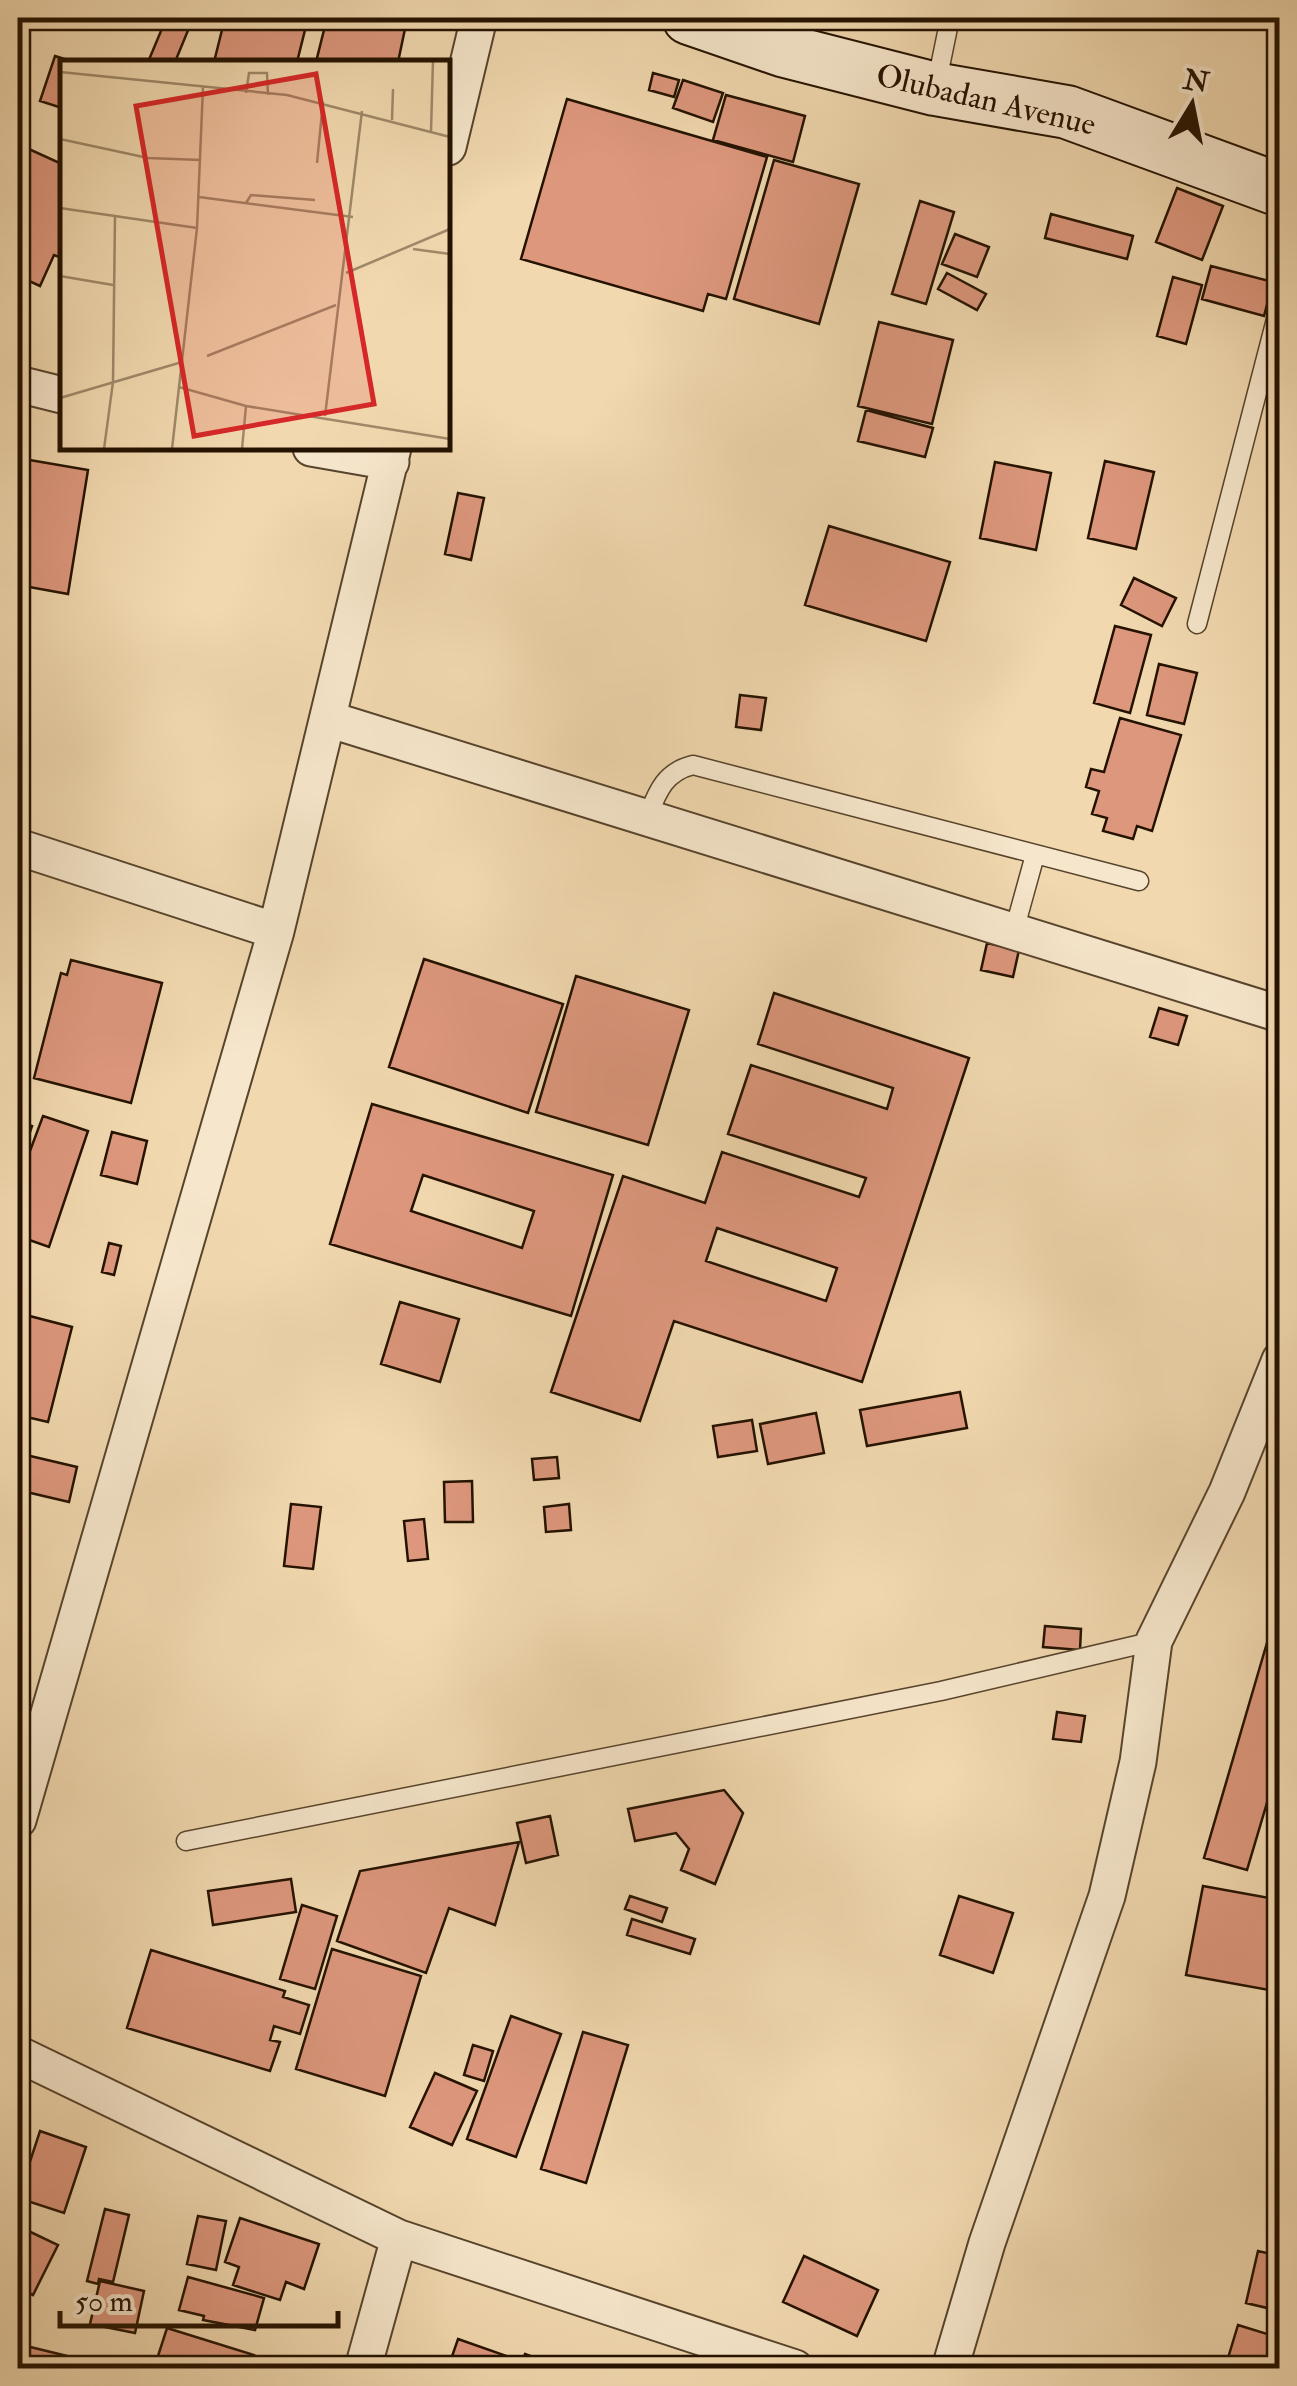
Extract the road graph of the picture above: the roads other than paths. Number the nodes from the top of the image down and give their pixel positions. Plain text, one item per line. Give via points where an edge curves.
1 (479, 18) edge
2 (690, 18) edge
3 (950, 18) edge
4 (936, 89) junction
5 (450, 138) edge
6 (1280, 190) edge
7 (1280, 304) edge
8 (18, 384) edge
9 (60, 394) edge
10 (335, 450) edge
11 (392, 455) edge
12 (1196, 624) dead end
13 (328, 720) junction
14 (646, 818) junction
15 (18, 846) edge
16 (1035, 854) junction
17 (1140, 880) dead end
18 (1014, 930) junction
19 (276, 931) junction
20 (1280, 1014) edge
21 (1280, 1360) edge
22 (1266, 1428) edge
23 (1154, 1641) junction
24 (18, 1820) edge
25 (186, 1842) dead end
26 (18, 2054) edge
27 (399, 2238) junction
28 (363, 2368) edge
29 (795, 2368) edge
30 (950, 2368) edge

1 - 5 street
2 - 4 street, Olubadan Avenue
3 - 4 lane
4 - 6 street, Olubadan Avenue via 1068,112
7 - 12 lane
8 - 9 street
10 - 11 street
11 - 13 street
13 - 14 street
13 - 19 street
14 - 16 lane via 661,784 692,765
14 - 18 street
15 - 19 street
16 - 17 lane
16 - 18 lane
18 - 20 street
19 - 24 street
21 - 22 street
22 - 23 street
23 - 25 lane via 921,1695
23 - 30 street via 1138,1762 1107,1896
26 - 27 street
27 - 28 street
27 - 29 street

